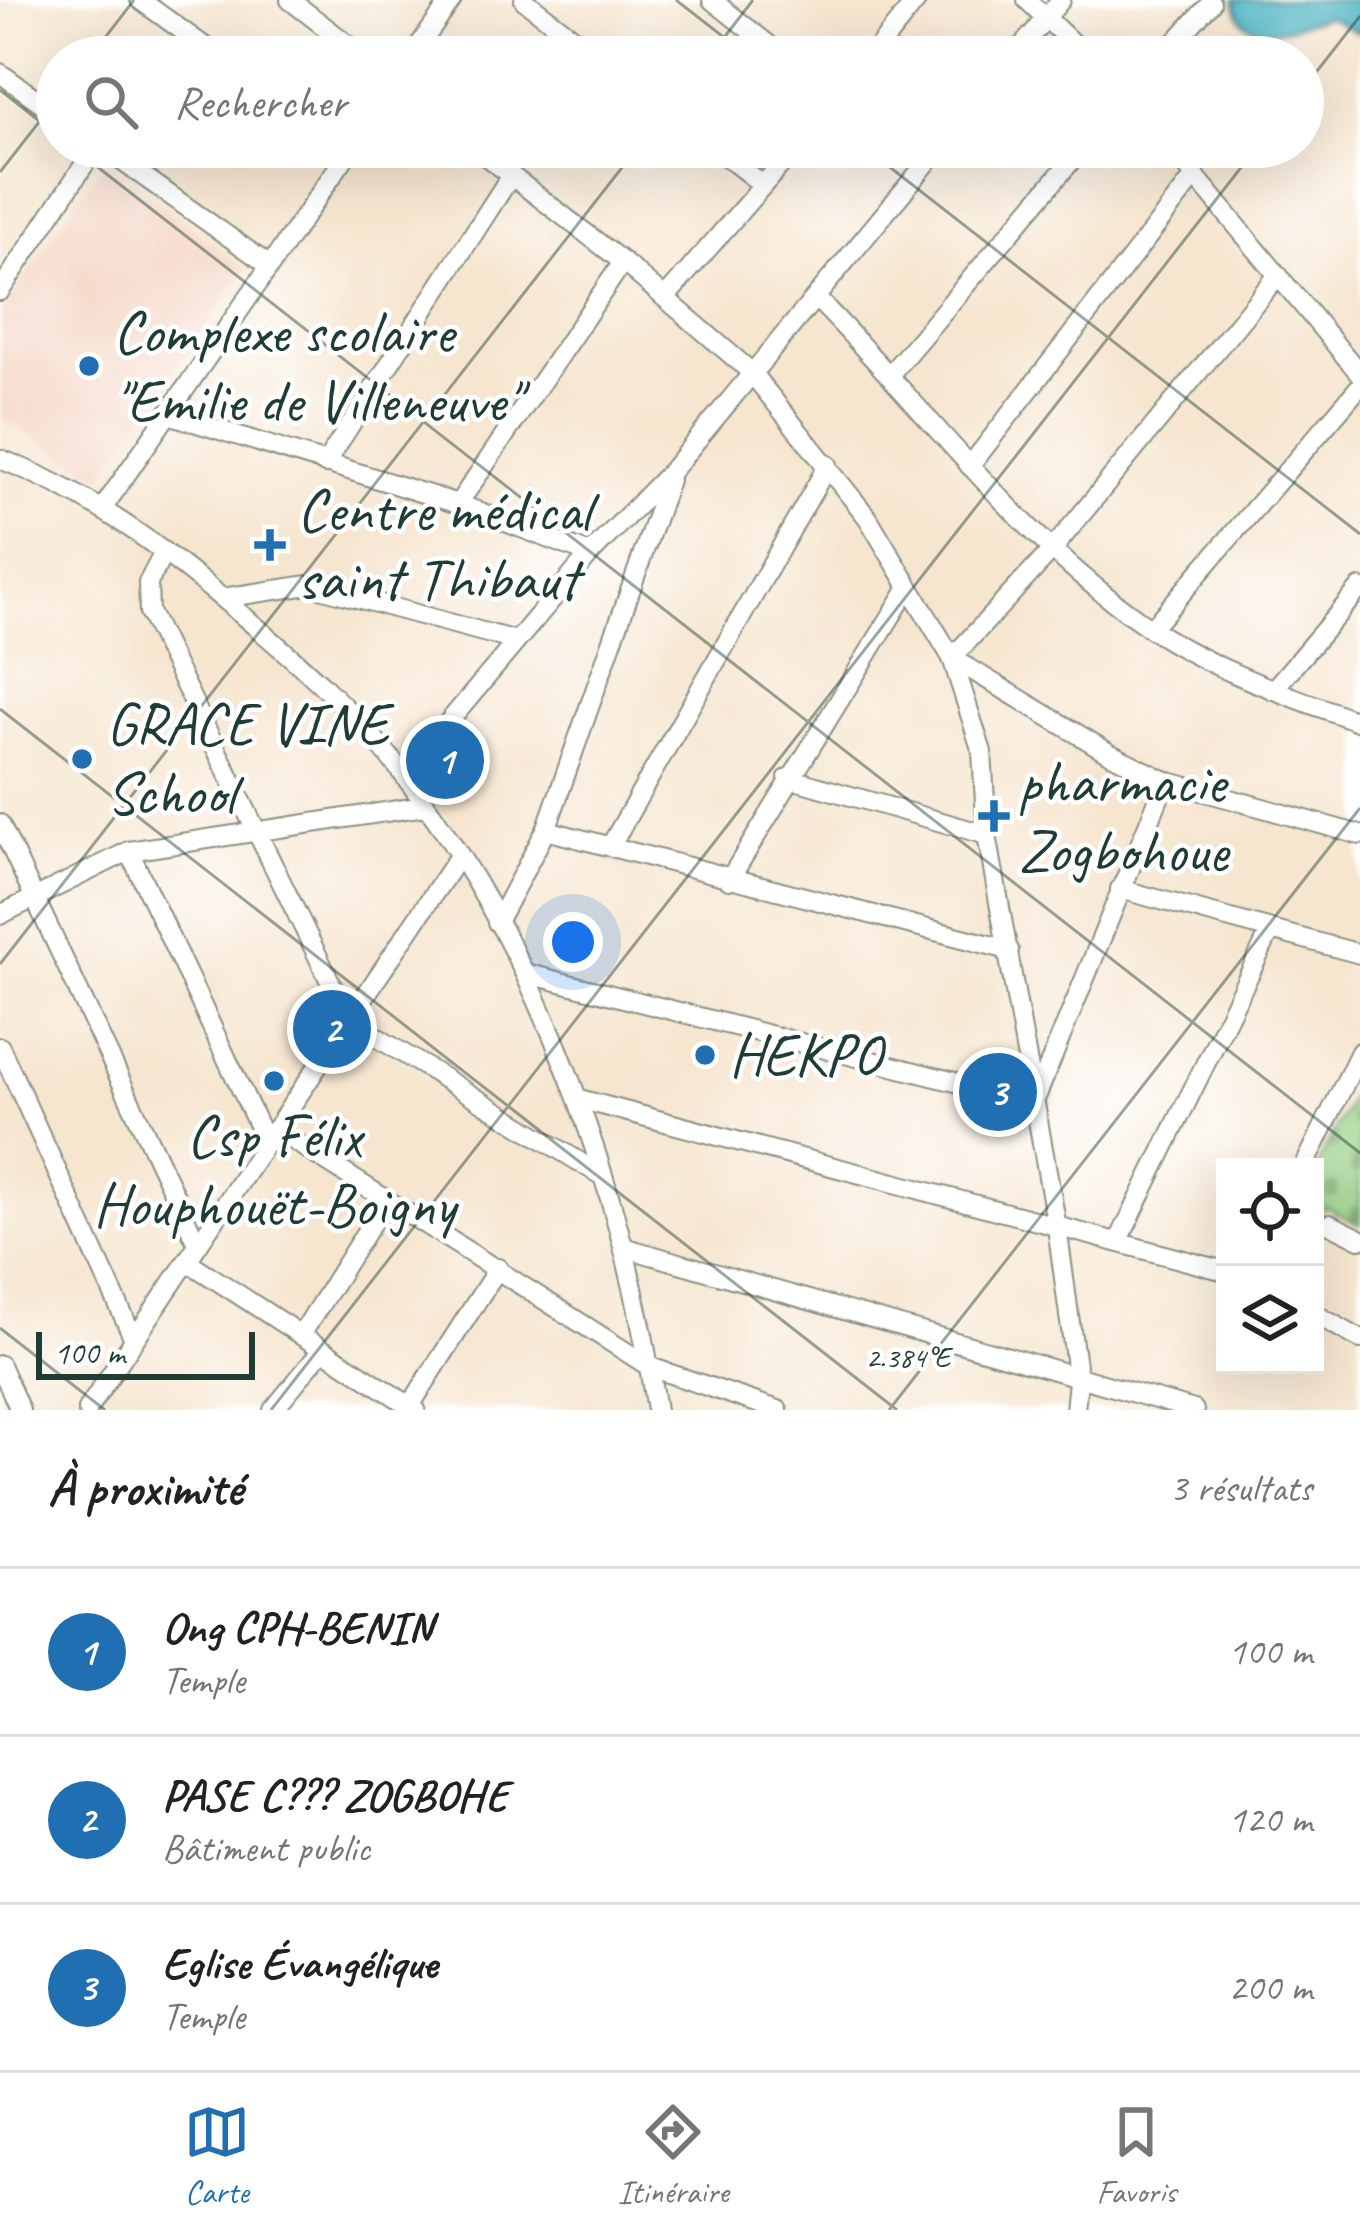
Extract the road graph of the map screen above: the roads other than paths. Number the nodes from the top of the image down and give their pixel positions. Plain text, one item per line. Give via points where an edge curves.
1 (140, 0) edge
2 (290, 0) edge
3 (452, 0) edge
4 (524, 0) edge
5 (712, 0) edge
6 (1027, 0) edge
7 (1061, 0) edge
8 (1211, 3) edge
9 (905, 4) edge
10 (1045, 18) junction
11 (190, 36) edge
12 (337, 36) edge
13 (426, 36) edge
14 (571, 36) edge
15 (757, 36) edge
16 (884, 36) edge
17 (1030, 36) edge
18 (1064, 36) edge
19 (1181, 36) edge
20 (0, 73) edge
21 (36, 99) edge
22 (84, 168) edge
23 (129, 168) edge
24 (334, 168) edge
25 (499, 168) edge
26 (741, 168) edge
27 (778, 168) edge
28 (923, 168) edge
29 (1065, 168) edge
30 (1189, 168) edge
31 (1196, 176) junction
32 (510, 177) junction
33 (763, 185) junction
34 (623, 262) junction
35 (270, 266) junction
36 (1278, 275) junction
37 (3, 280) edge
38 (665, 298) junction
39 (816, 298) junction
40 (750, 371) junction
41 (891, 373) junction
42 (1360, 374) edge
43 (1360, 386) edge
44 (168, 414) junction
45 (0, 459) edge
46 (325, 464) junction
47 (828, 465) junction
48 (970, 466) junction
49 (672, 470) junction
50 (458, 504) junction
51 (103, 508) junction
52 (1052, 550) junction
53 (164, 552) junction
54 (590, 554) junction
55 (909, 587) junction
56 (1360, 588) edge
57 (222, 598) junction
58 (1151, 629) junction
59 (516, 641) junction
60 (952, 658) junction
61 (1273, 690) junction
62 (1360, 722) edge
63 (404, 775) junction
64 (788, 778) junction
65 (1166, 781) junction
66 (425, 806) junction
67 (0, 824) edge
68 (546, 830) junction
69 (257, 832) junction
70 (987, 835) junction
71 (1360, 835) edge
72 (611, 845) junction
73 (129, 851) junction
74 (459, 856) junction
75 (729, 880) junction
76 (1120, 889) junction
77 (35, 898) junction
78 (0, 915) edge
79 (497, 922) junction
80 (1270, 932) junction
81 (1009, 950) junction
82 (1360, 954) edge
83 (525, 973) junction
84 (349, 1020) junction
85 (0, 1047) edge
86 (1360, 1052) edge
87 (578, 1100) junction
88 (1034, 1102) junction
89 (271, 1136) junction
90 (1308, 1158) edge
91 (598, 1174) junction
92 (386, 1200) junction
93 (1330, 1224) dead end
94 (1057, 1227) junction
95 (1360, 1239) edge
96 (1119, 1240) junction
97 (622, 1247) junction
98 (192, 1253) junction
99 (498, 1268) junction
100 (1216, 1268) edge
101 (1324, 1319) edge
102 (301, 1335) junction
103 (134, 1339) junction
104 (1360, 1339) edge
105 (322, 1350) junction
106 (0, 1365) edge
107 (650, 1367) junction
108 (1078, 1381) junction
109 (413, 1408) edge
110 (20, 1410) edge
111 (86, 1410) edge
112 (273, 1410) edge
113 (656, 1410) edge
114 (778, 1410) edge
115 (1075, 1410) edge
116 (1094, 1410) edge
117 (1194, 1410) edge

1 - 11 street
2 - 12 street
3 - 13 street
4 - 14 street
5 - 15 street
6 - 10 street
7 - 10 street
8 - 19 street
9 - 16 street
10 - 17 street
10 - 18 street
20 - 21 street
22 - 37 street
23 - 35 street
24 - 35 street
25 - 32 street
26 - 33 street
27 - 33 street
28 - 39 street
29 - 41 street
30 - 31 street
31 - 36 street
31 - 48 street
32 - 34 street
32 - 46 street
33 - 38 street
34 - 38 street
34 - 50 street
35 - 44 street
36 - 42 street
36 - 52 street
38 - 40 street
39 - 40 street
39 - 41 street
40 - 47 street
40 - 49 street
41 - 48 street
43 - 58 street
44 - 46 street
44 - 51 street
45 - 51 street
46 - 50 street
47 - 55 street
47 - 72 street
48 - 52 street
49 - 54 street
49 - 68 street
50 - 54 street
51 - 53 street
52 - 58 street
52 - 60 street
53 - 57 street
53 - 69 street via 148,584 149,612
54 - 59 street
55 - 60 street
55 - 64 street
56 - 61 street
57 - 59 street via 309,585
57 - 63 street via 326,688
58 - 61 street
59 - 63 street
60 - 65 street
60 - 70 street via 982,752
61 - 62 street
63 - 66 street
64 - 70 street
64 - 75 street
65 - 71 street
65 - 76 street
66 - 69 street
66 - 74 street
67 - 77 street
68 - 72 street
68 - 79 street
69 - 73 street
69 - 84 street
70 - 81 street
72 - 75 street
73 - 77 street
73 - 89 street
74 - 79 street
74 - 84 street
75 - 81 street
76 - 80 street
76 - 88 street
77 - 78 street
77 - 98 street
79 - 83 street
80 - 82 street
80 - 96 street
81 - 88 street
83 - 87 street
83 - 88 street
84 - 89 street
84 - 91 street
85 - 103 street
86 - 90 street
87 - 91 street
87 - 94 street
88 - 94 street
89 - 92 street
89 - 98 street
91 - 97 street
92 - 99 street
92 - 102 street
93 - 95 street
94 - 96 street
94 - 108 street
96 - 100 street
97 - 107 street
97 - 108 street
98 - 102 street
98 - 103 street
99 - 107 street
99 - 109 street
101 - 104 street
102 - 105 street
103 - 111 street
105 - 109 street
105 - 112 street
106 - 110 street
107 - 113 street
107 - 114 street
108 - 115 street
108 - 116 street
108 - 117 street

